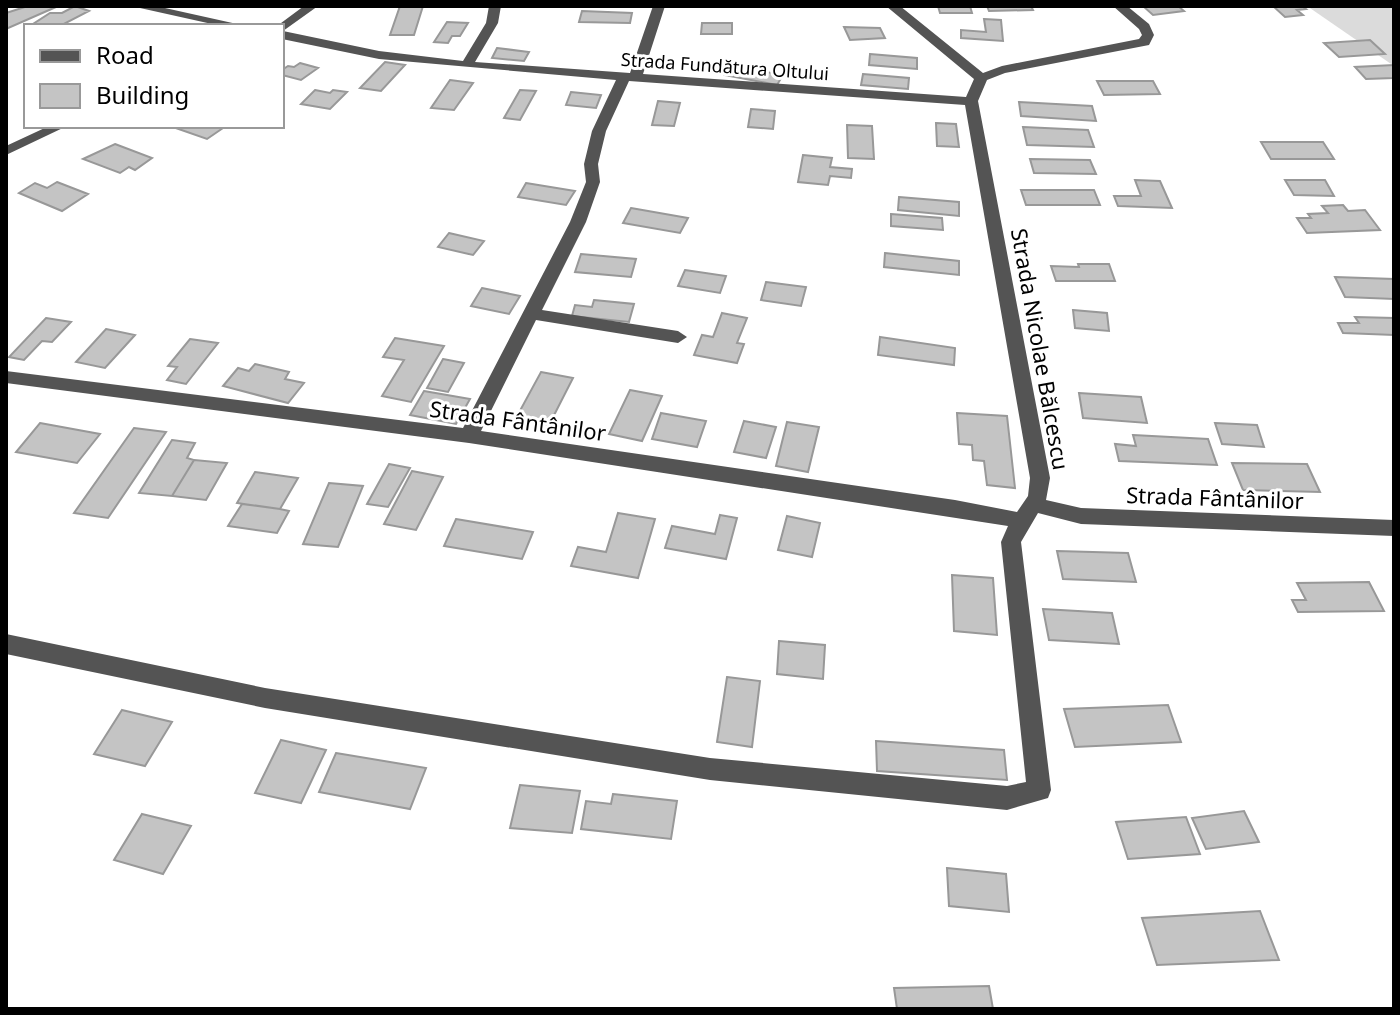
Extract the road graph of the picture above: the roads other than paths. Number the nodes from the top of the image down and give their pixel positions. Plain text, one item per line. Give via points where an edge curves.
1 (137, 6) edge
2 (312, 6) edge
3 (495, 6) edge
4 (659, 6) edge
5 (892, 6) edge
6 (1119, 6) edge
7 (230, 24) edge
8 (284, 27) edge
9 (284, 35) edge
10 (467, 65) junction
11 (629, 78) junction
12 (981, 78) junction
13 (971, 101) junction
14 (56, 128) edge
15 (6, 151) edge
16 (531, 314) junction
17 (678, 337) dead end
18 (6, 377) edge
19 (469, 436) junction
20 (1029, 513) junction
21 (1394, 528) edge
22 (6, 644) edge

1 - 7 street
2 - 8 street
3 - 10 street via 492,23
4 - 11 street
5 - 12 street
6 - 12 street via 1145,27 1147,38 1135,46
9 - 10 street, Strada Fundătura Oltului via 379,55
10 - 11 street, Strada Fundătura Oltului
11 - 13 street, Strada Fundătura Oltului
11 - 16 street via 599,131 591,164 593,182 578,222
12 - 13 street
13 - 20 street, Strada Nicolae Bălcescu via 1040,478 1041,491
14 - 15 street
16 - 17 street
16 - 19 street
18 - 19 street, Strada Fântânilor
19 - 20 street, Strada Fântânilor via 955,508
20 - 21 street, Strada Fântânilor
20 - 22 street, Strada Nicolae Bălcescu via 1011,542 1039,790 1007,798 710,769 265,698

